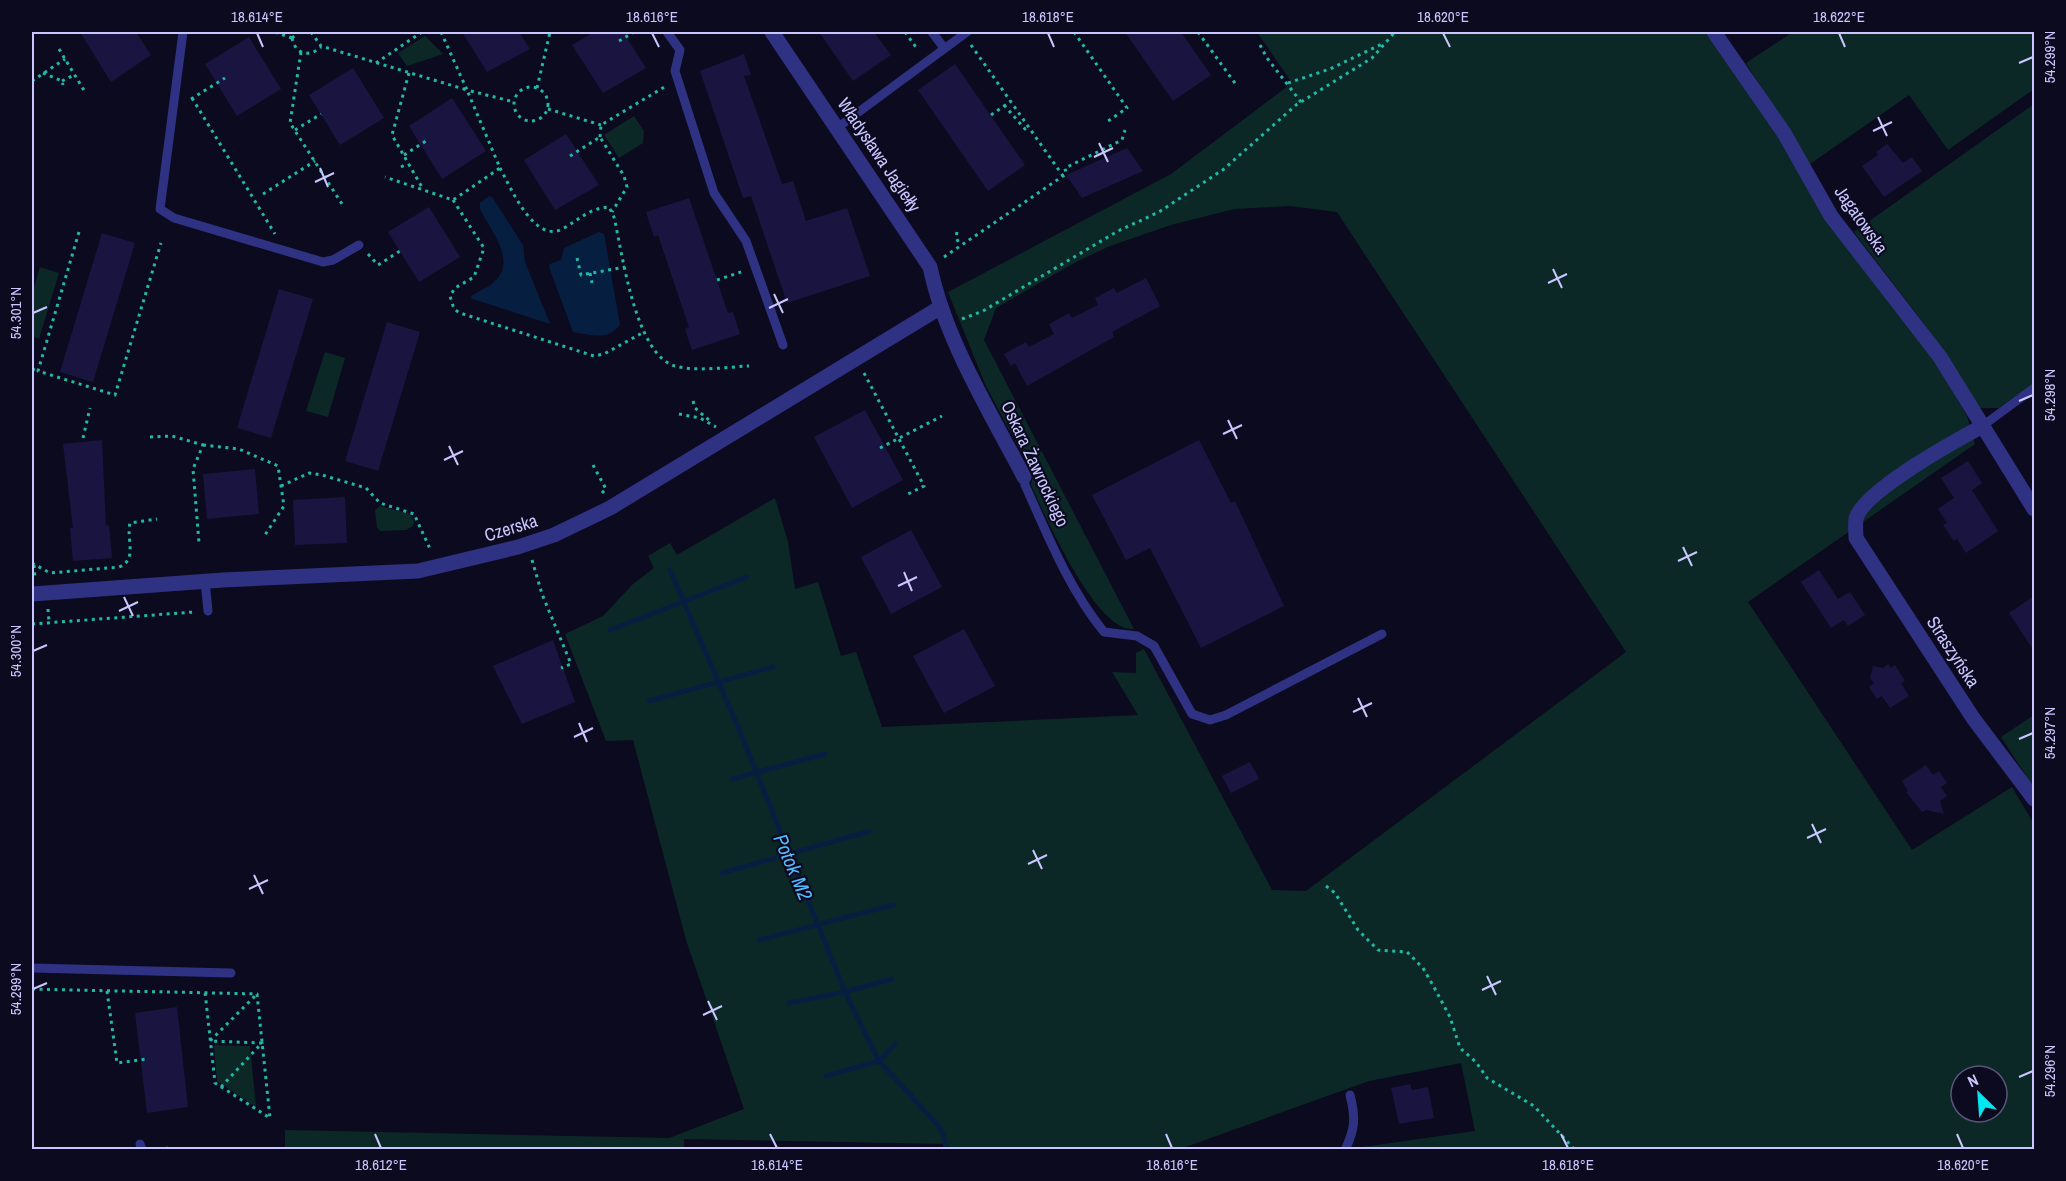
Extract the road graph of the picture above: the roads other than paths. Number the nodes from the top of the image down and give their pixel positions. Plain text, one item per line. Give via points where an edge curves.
1 (183, 32) edge
2 (667, 32) edge
3 (772, 32) edge
4 (932, 32) edge
5 (1714, 32) edge
6 (965, 33) edge
7 (944, 48) junction
8 (837, 128) junction
9 (359, 245) road end
10 (941, 306) junction
11 (783, 345) dead end
12 (2034, 388) edge
13 (1981, 427) junction
14 (1024, 477) joint
15 (2034, 510) edge
16 (205, 581) junction
17 (34, 589) edge
18 (208, 611) road end
19 (1382, 634) dead end
20 (2034, 799) edge
21 (32, 968) edge
22 (231, 973) dead end
23 (1350, 1095) dead end
24 (1345, 1149) edge

1 - 9 lane via 160,209 174,218 323,262
2 - 11 lane via 680,50 675,71 714,193 746,241
3 - 8 street, Władysława Jagiełły
4 - 7 lane
5 - 13 street, Jagatowska via 1784,133 1831,216 1940,357
6 - 7 lane
7 - 8 lane
8 - 10 street, Władysława Jagiełły via 930,267
10 - 14 street, Oskara Żawrockiego via 982,398
10 - 16 street, Czerska via 610,508 554,535 418,571
12 - 13 lane
13 - 15 street
13 - 20 street, Straszyńska via 1935,452 1871,498 1856,518 1856,538 1973,718
14 - 19 lane, Oskara Żawrockiego via 1058,557 1087,611 1104,632 1137,636 1154,646 1192,714 1210,720 1226,715
16 - 17 street, Czerska
16 - 18 lane
21 - 22 lane
23 - 24 lane via 1356,1119

